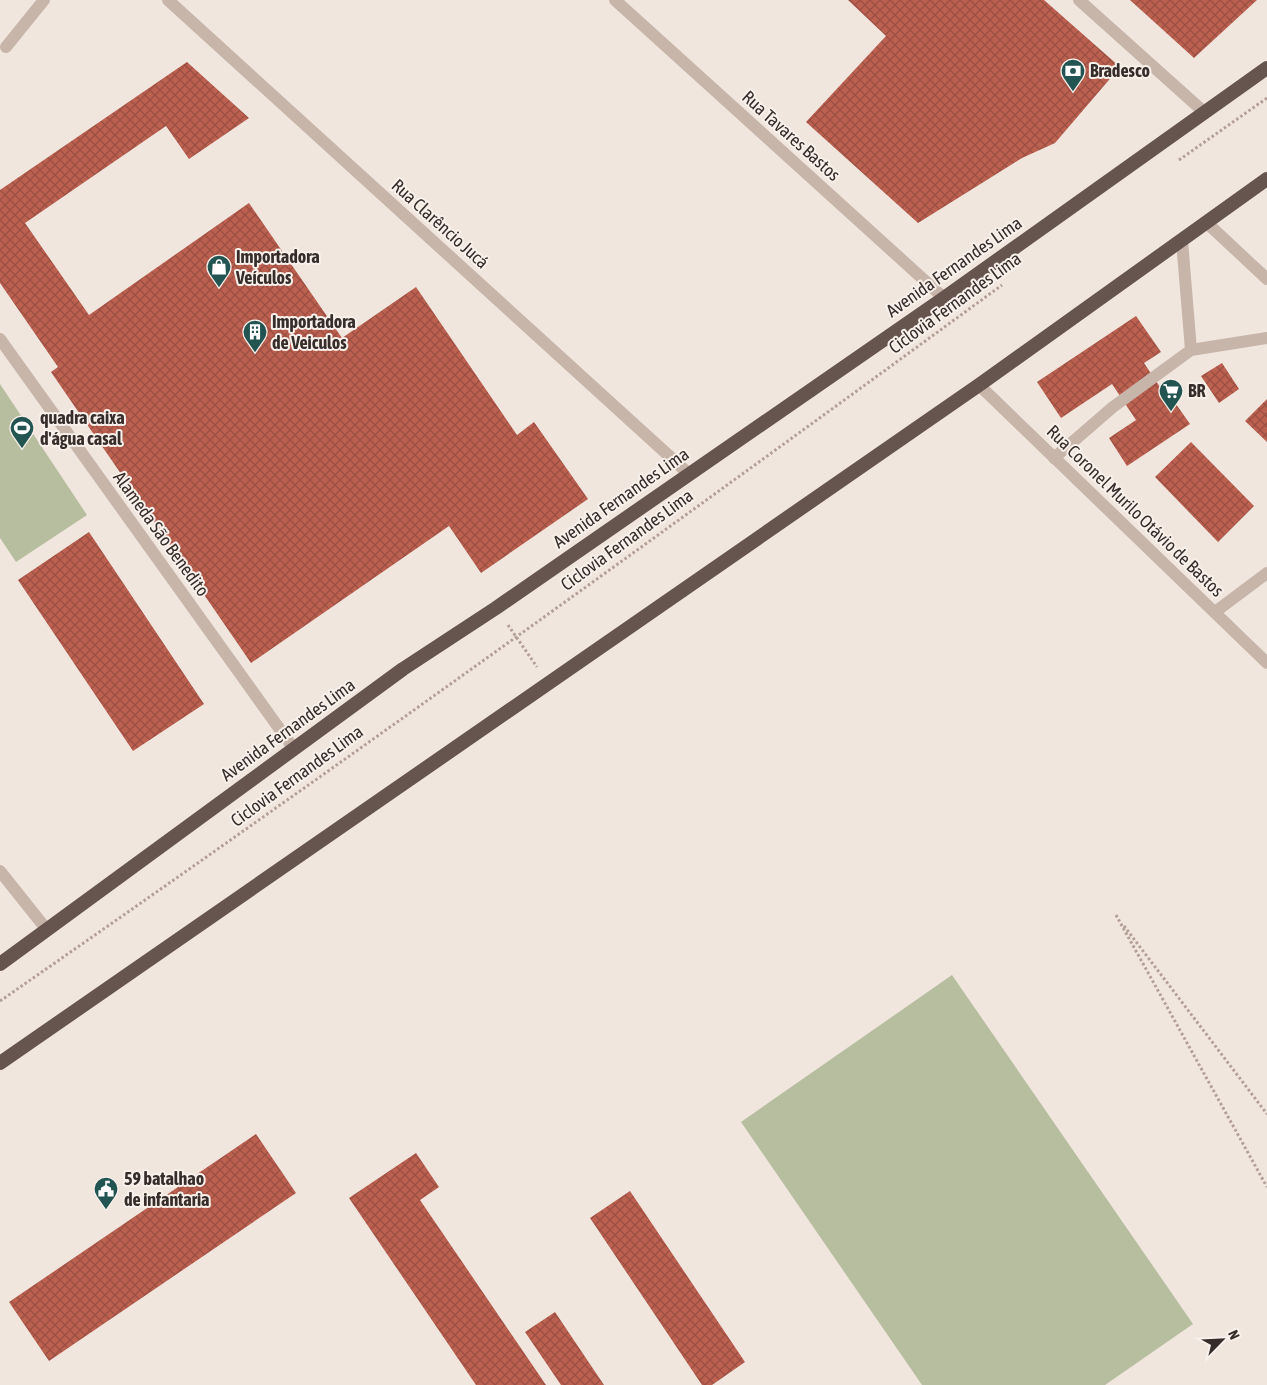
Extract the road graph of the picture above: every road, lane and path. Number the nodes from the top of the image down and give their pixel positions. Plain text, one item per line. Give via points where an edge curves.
1 (44, 0) edge
2 (168, 0) edge
3 (615, 0) edge
4 (1079, 0) edge
5 (6, 47) dead end
6 (1267, 68) edge
7 (1267, 98) edge
8 (1204, 112) junction
9 (1172, 164) dead end
10 (1267, 179) edge
11 (1207, 223) junction
12 (1182, 241) junction
13 (1267, 279) edge
14 (1006, 282) dead end
15 (944, 298) junction
16 (0, 338) edge
17 (1267, 338) edge
18 (1191, 350) junction
19 (979, 385) junction
20 (1054, 458) junction
21 (689, 474) junction
22 (1267, 573) edge
23 (496, 608) junction
24 (1215, 612) junction
25 (516, 636) junction
26 (1267, 663) edge
27 (548, 684) junction
28 (294, 749) junction
29 (0, 871) edge
30 (47, 930) junction
31 (0, 964) edge
32 (0, 1001) edge
33 (0, 1063) edge
34 (1267, 1114) edge
35 (1267, 1187) edge

1 - 5 street
2 - 21 street, Rua Clarêncio Jucá
3 - 15 street, Rua Tavares Bastos
4 - 8 street
6 - 8 highway, Avenida Fernandes Lima
7 - 9 path
8 - 15 highway, Avenida Fernandes Lima
10 - 11 highway
11 - 12 highway
11 - 13 street
12 - 18 street
12 - 19 highway
14 - 25 path, Ciclovia Fernandes Lima
15 - 21 highway, Avenida Fernandes Lima
16 - 28 street, Alameda São Benedito
17 - 18 street
18 - 20 street via 1113,407
19 - 20 street, Rua Coronel Murilo Otávio de Bastos
19 - 27 highway
20 - 24 street, Rua Coronel Murilo Otávio de Bastos
21 - 23 highway, Avenida Fernandes Lima
22 - 24 street
23 - 25 path
23 - 28 highway, Avenida Fernandes Lima via 404,669
24 - 26 street, Rua Coronel Murilo Otávio de Bastos
25 - 27 path
25 - 32 path, Ciclovia Fernandes Lima
27 - 33 highway
28 - 30 highway, Avenida Fernandes Lima
29 - 30 street
30 - 31 highway, Avenida Fernandes Lima
34 - 35 path via 1116,915

